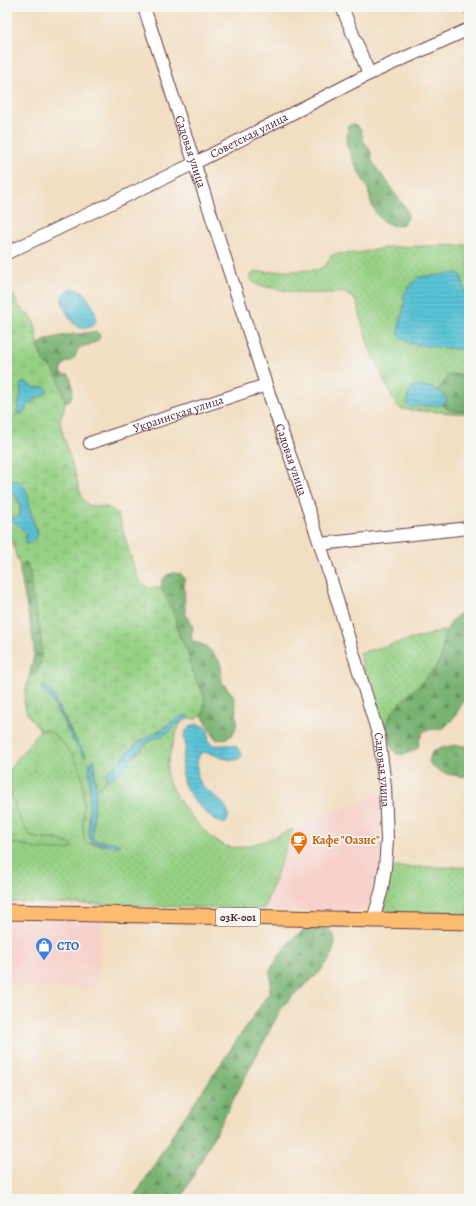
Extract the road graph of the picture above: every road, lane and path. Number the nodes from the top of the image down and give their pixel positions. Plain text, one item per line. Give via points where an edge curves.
1 (144, 7) edge
2 (342, 7) edge
3 (469, 29) edge
4 (369, 74) junction
5 (195, 163) junction
6 (7, 253) edge
7 (266, 385) junction
8 (90, 443) dead end
9 (469, 528) edge
10 (320, 544) junction
11 (7, 912) edge
12 (373, 920) junction
13 (469, 922) edge

1 - 5 street, Садовая улица
2 - 4 street
3 - 4 street, Советская улица
4 - 5 street, Советская улица
5 - 6 street, Советская улица
5 - 7 street, Садовая улица
7 - 8 street, Украинская улица
7 - 10 street, Садовая улица
9 - 10 street
10 - 12 street, Садовая улица via 381,748 387,840 383,882
11 - 12 main road, 03К-001
12 - 13 main road, 03К-001

